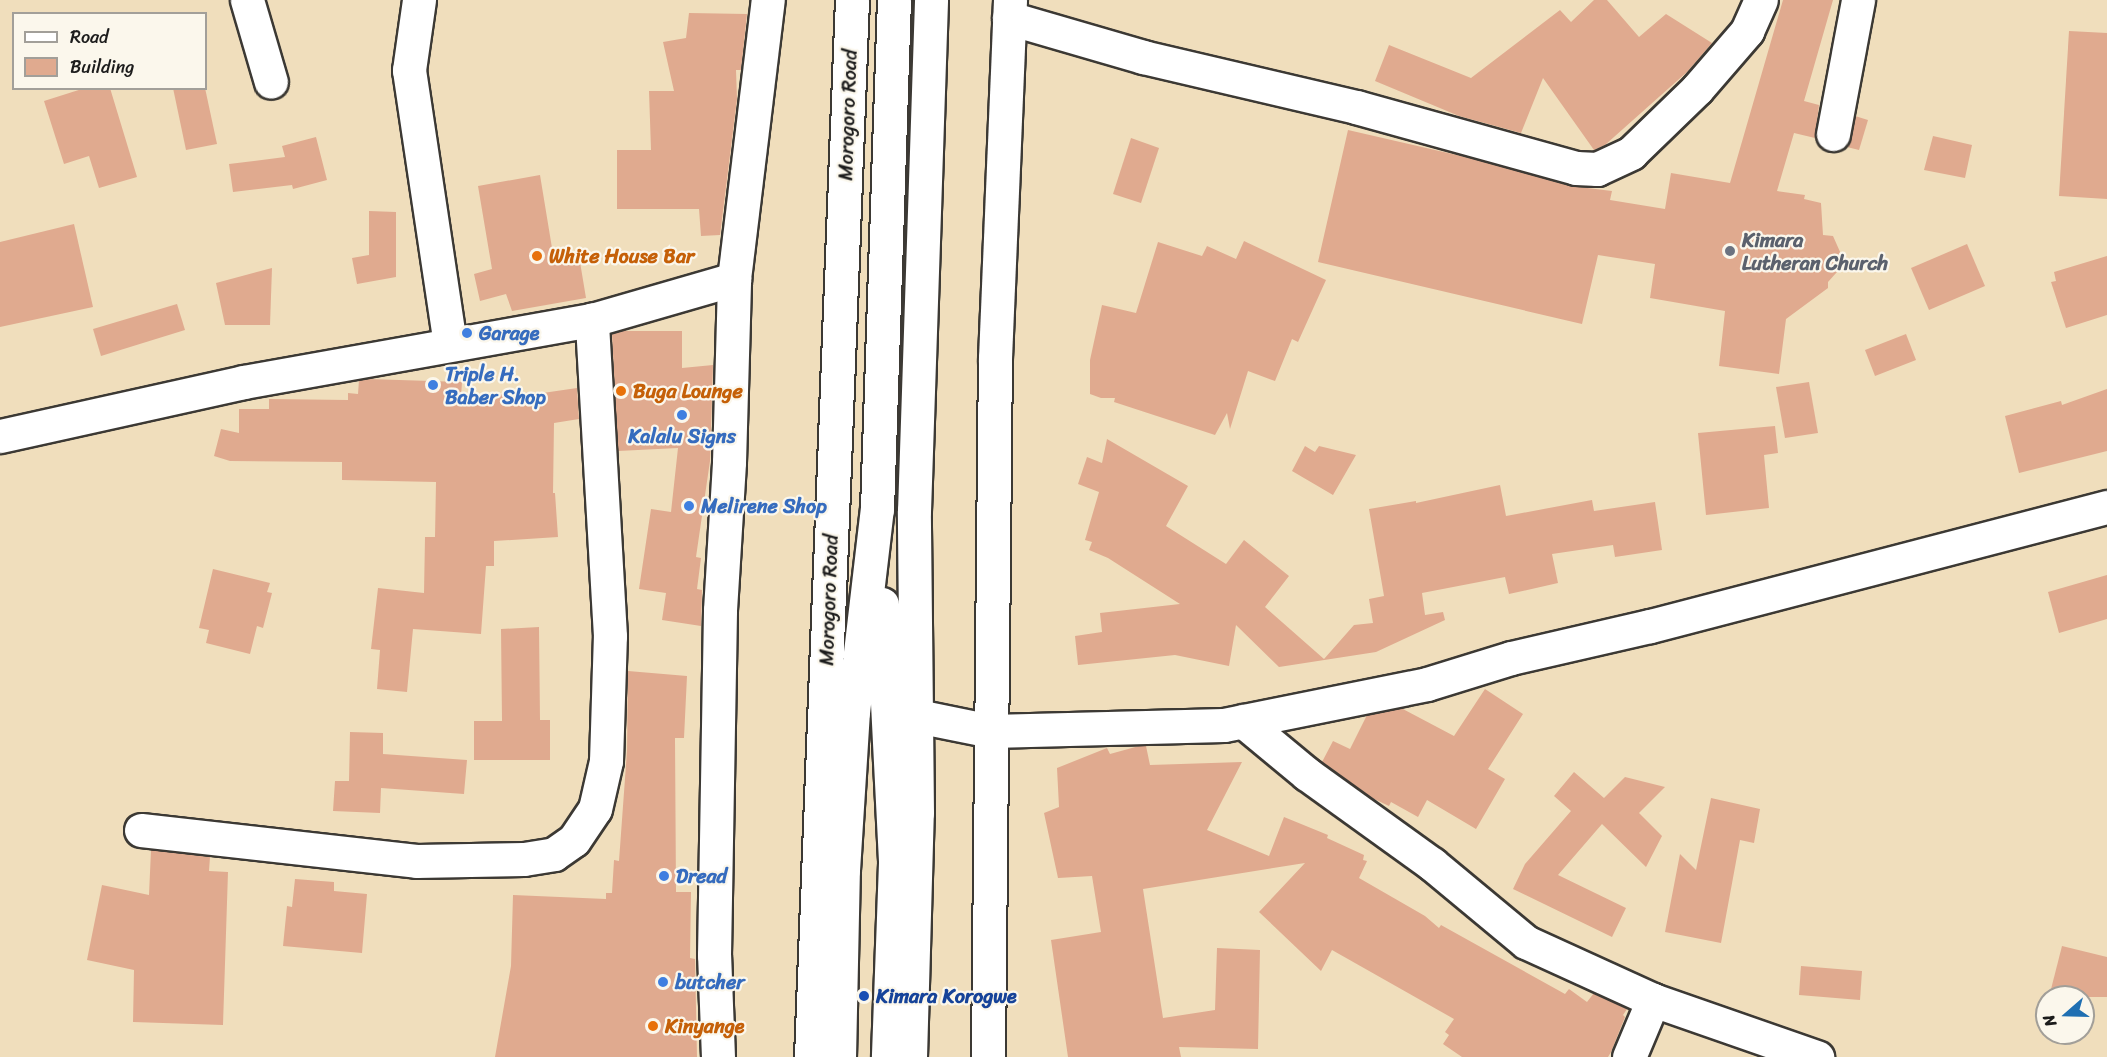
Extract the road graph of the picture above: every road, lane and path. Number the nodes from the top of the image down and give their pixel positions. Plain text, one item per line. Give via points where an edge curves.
1 (247, 0) edge
2 (419, 0) edge
3 (768, 0) edge
4 (852, 0) edge
5 (894, 0) edge
6 (931, 0) edge
7 (1761, 0) edge
8 (1858, 0) edge
9 (1010, 9) edge
10 (271, 82) dead end
11 (1833, 134) dead end
12 (734, 279) junction
13 (592, 320) junction
14 (450, 344) junction
15 (0, 436) edge
16 (2107, 507) edge
17 (877, 510) junction
18 (917, 716) junction
19 (1243, 721) junction
20 (991, 731) junction
21 (141, 830) dead end
22 (1653, 1000) junction
23 (718, 1057) edge
24 (811, 1057) edge
25 (839, 1057) edge
26 (888, 1057) edge
27 (910, 1057) edge
28 (988, 1057) edge
29 (1629, 1057) edge
30 (1817, 1057) edge

1 - 10 main road
2 - 14 main road via 409,70
3 - 12 main road
4 - 24 main road, Morogoro Road
5 - 17 main road, Morogoro Road
6 - 18 main road via 914,511
7 - 9 main road via 1747,31 1697,89 1631,153 1597,169 1576,168 1356,107 1143,57
8 - 11 main road
9 - 20 main road via 995,358
12 - 13 main road
12 - 23 main road via 720,610 714,955
13 - 14 main road
13 - 21 main road via 610,659 606,761 595,809 574,840 554,854 524,859 416,861
14 - 15 main road via 243,382
16 - 19 main road via 1662,623 1511,658 1427,684
17 - 25 main road, Morogoro Road via 853,712 843,870
17 - 26 main road, Morogoro Road via 895,863
18 - 20 main road
18 - 27 main road
19 - 20 main road via 1224,725
19 - 22 main road via 1307,774 1432,864 1526,942
20 - 28 main road
22 - 29 main road
22 - 30 main road

